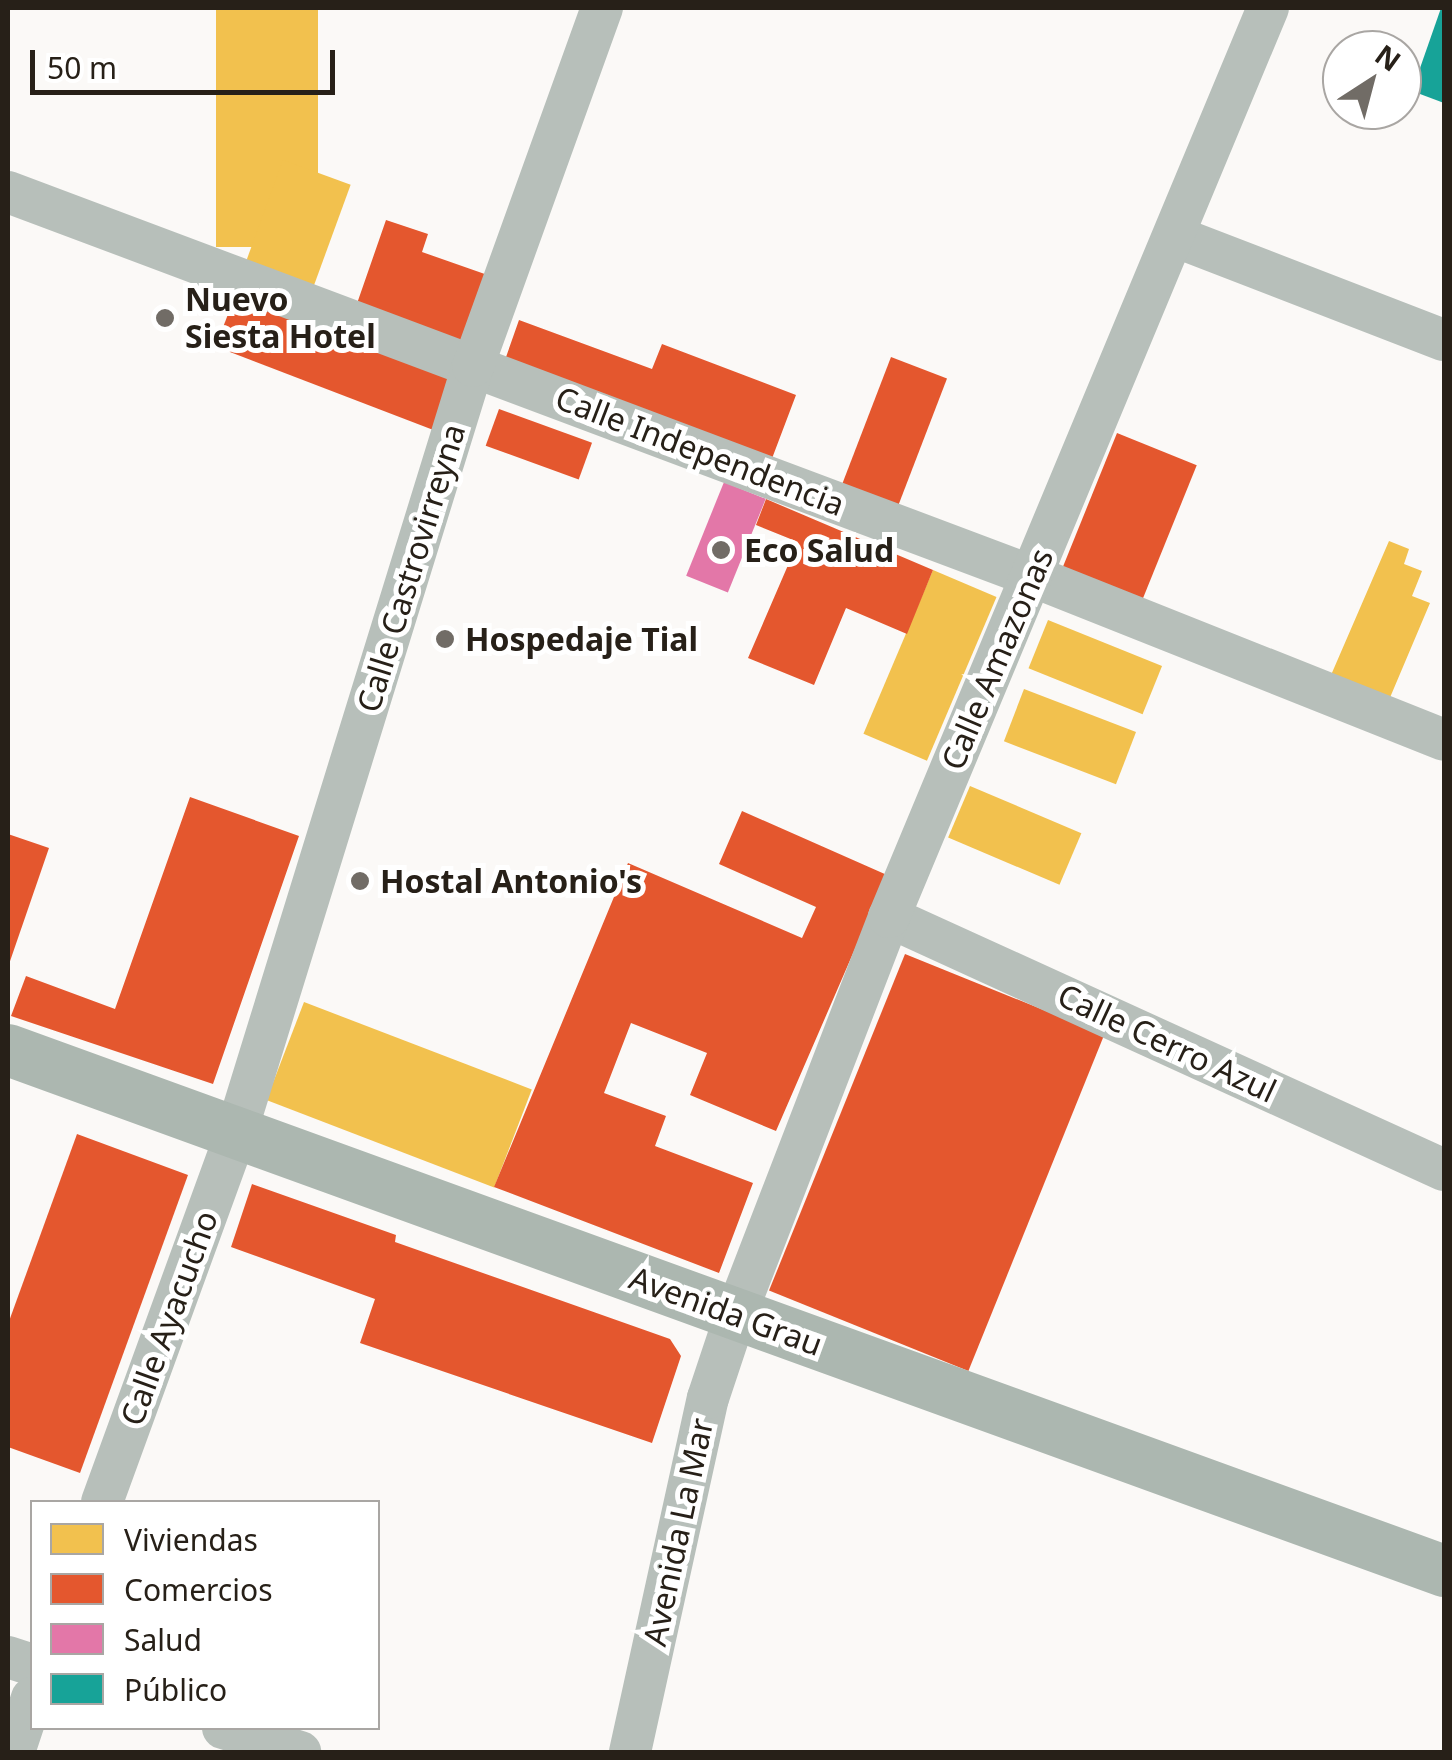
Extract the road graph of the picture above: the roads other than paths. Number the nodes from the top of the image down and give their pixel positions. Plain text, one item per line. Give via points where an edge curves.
1 (602, 8) edge
2 (1268, 8) edge
3 (8, 192) edge
4 (1174, 236) junction
5 (1444, 340) edge
6 (473, 366) junction
7 (1032, 576) junction
8 (1444, 740) edge
9 (889, 916) junction
10 (8, 1050) edge
11 (236, 1133) junction
12 (1444, 1170) edge
13 (736, 1314) junction
14 (103, 1500) edge
15 (1444, 1572) edge
16 (30, 1704) edge
17 (230, 1730) edge
18 (14, 1752) edge
19 (300, 1752) edge
20 (630, 1752) edge

1 - 6 street, Calle Castrovirreyna
2 - 4 street, Calle Amazonas
3 - 6 street, Calle Independencia
4 - 5 street
4 - 7 street, Calle Amazonas
6 - 7 street, Calle Independencia
6 - 11 street, Calle Castrovirreyna
7 - 8 street, Calle Independencia
7 - 9 street, Calle Amazonas
9 - 12 street, Calle Cerro Azul
9 - 13 street, Calle Amazonas
10 - 11 main road, Avenida Grau
11 - 13 main road, Avenida Grau
11 - 14 street, Calle Ayacucho
13 - 15 main road, Avenida Grau
13 - 20 street, Avenida La Mar via 708,1398
16 - 18 street
17 - 19 street

